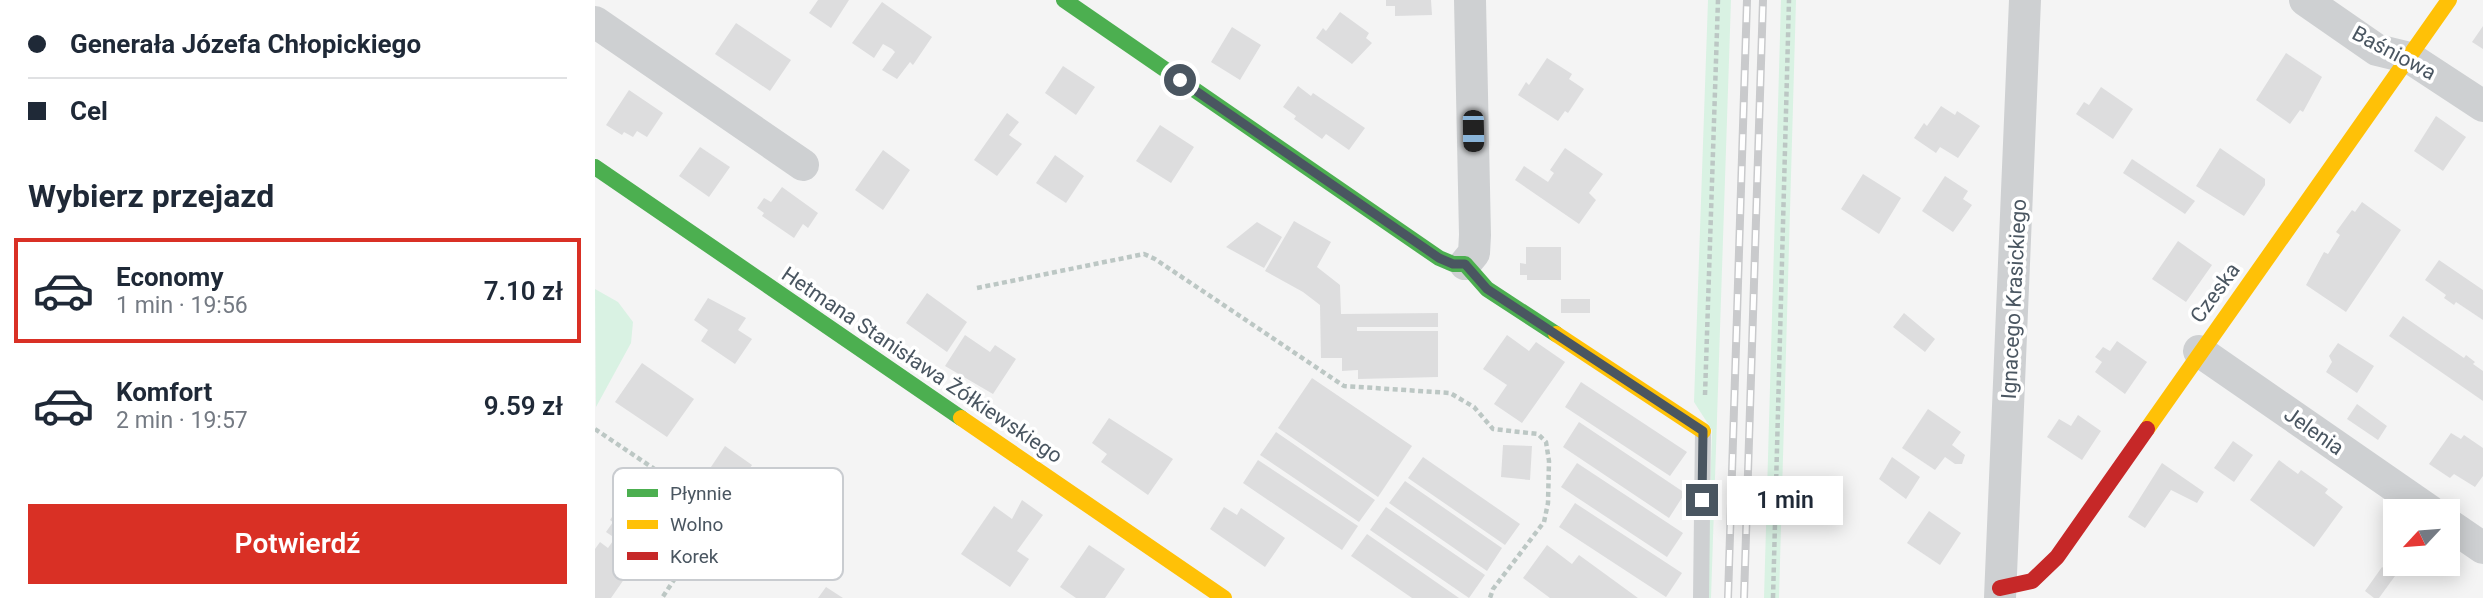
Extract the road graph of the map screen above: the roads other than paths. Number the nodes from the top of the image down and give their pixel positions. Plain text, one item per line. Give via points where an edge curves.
1 (1064, 0) edge
2 (1101, 0) edge
3 (1470, 0) edge
4 (2025, 0) edge
5 (2305, 0) edge
6 (2449, 0) edge
7 (1089, 18) junction
8 (595, 22) edge
9 (2410, 58) junction
10 (2483, 106) edge
11 (803, 165) dead end
12 (595, 167) edge
13 (1465, 264) junction
14 (2199, 351) junction
15 (1703, 431) joint
16 (2413, 499) edge
17 (2461, 533) edge
18 (2483, 548) edge
19 (2000, 593) edge
20 (1224, 598) edge
21 (1701, 598) edge

1 - 7 street
2 - 7 lane
3 - 13 street via 1475,235 1473,253
4 - 19 street, Ignacego Krasickiego
5 - 9 street, Baśniowa via 2377,50
6 - 9 street, Czeska
7 - 13 street via 1439,258
8 - 11 street
9 - 10 street, Baśniowa
9 - 14 street, Czeska
12 - 20 street, Hetmana Stanisława Żółkiewskiego
13 - 15 street via 1487,289
14 - 16 street, Jelenia
14 - 19 street, Czeska via 2057,557 2032,581
15 - 21 lane
17 - 18 street

